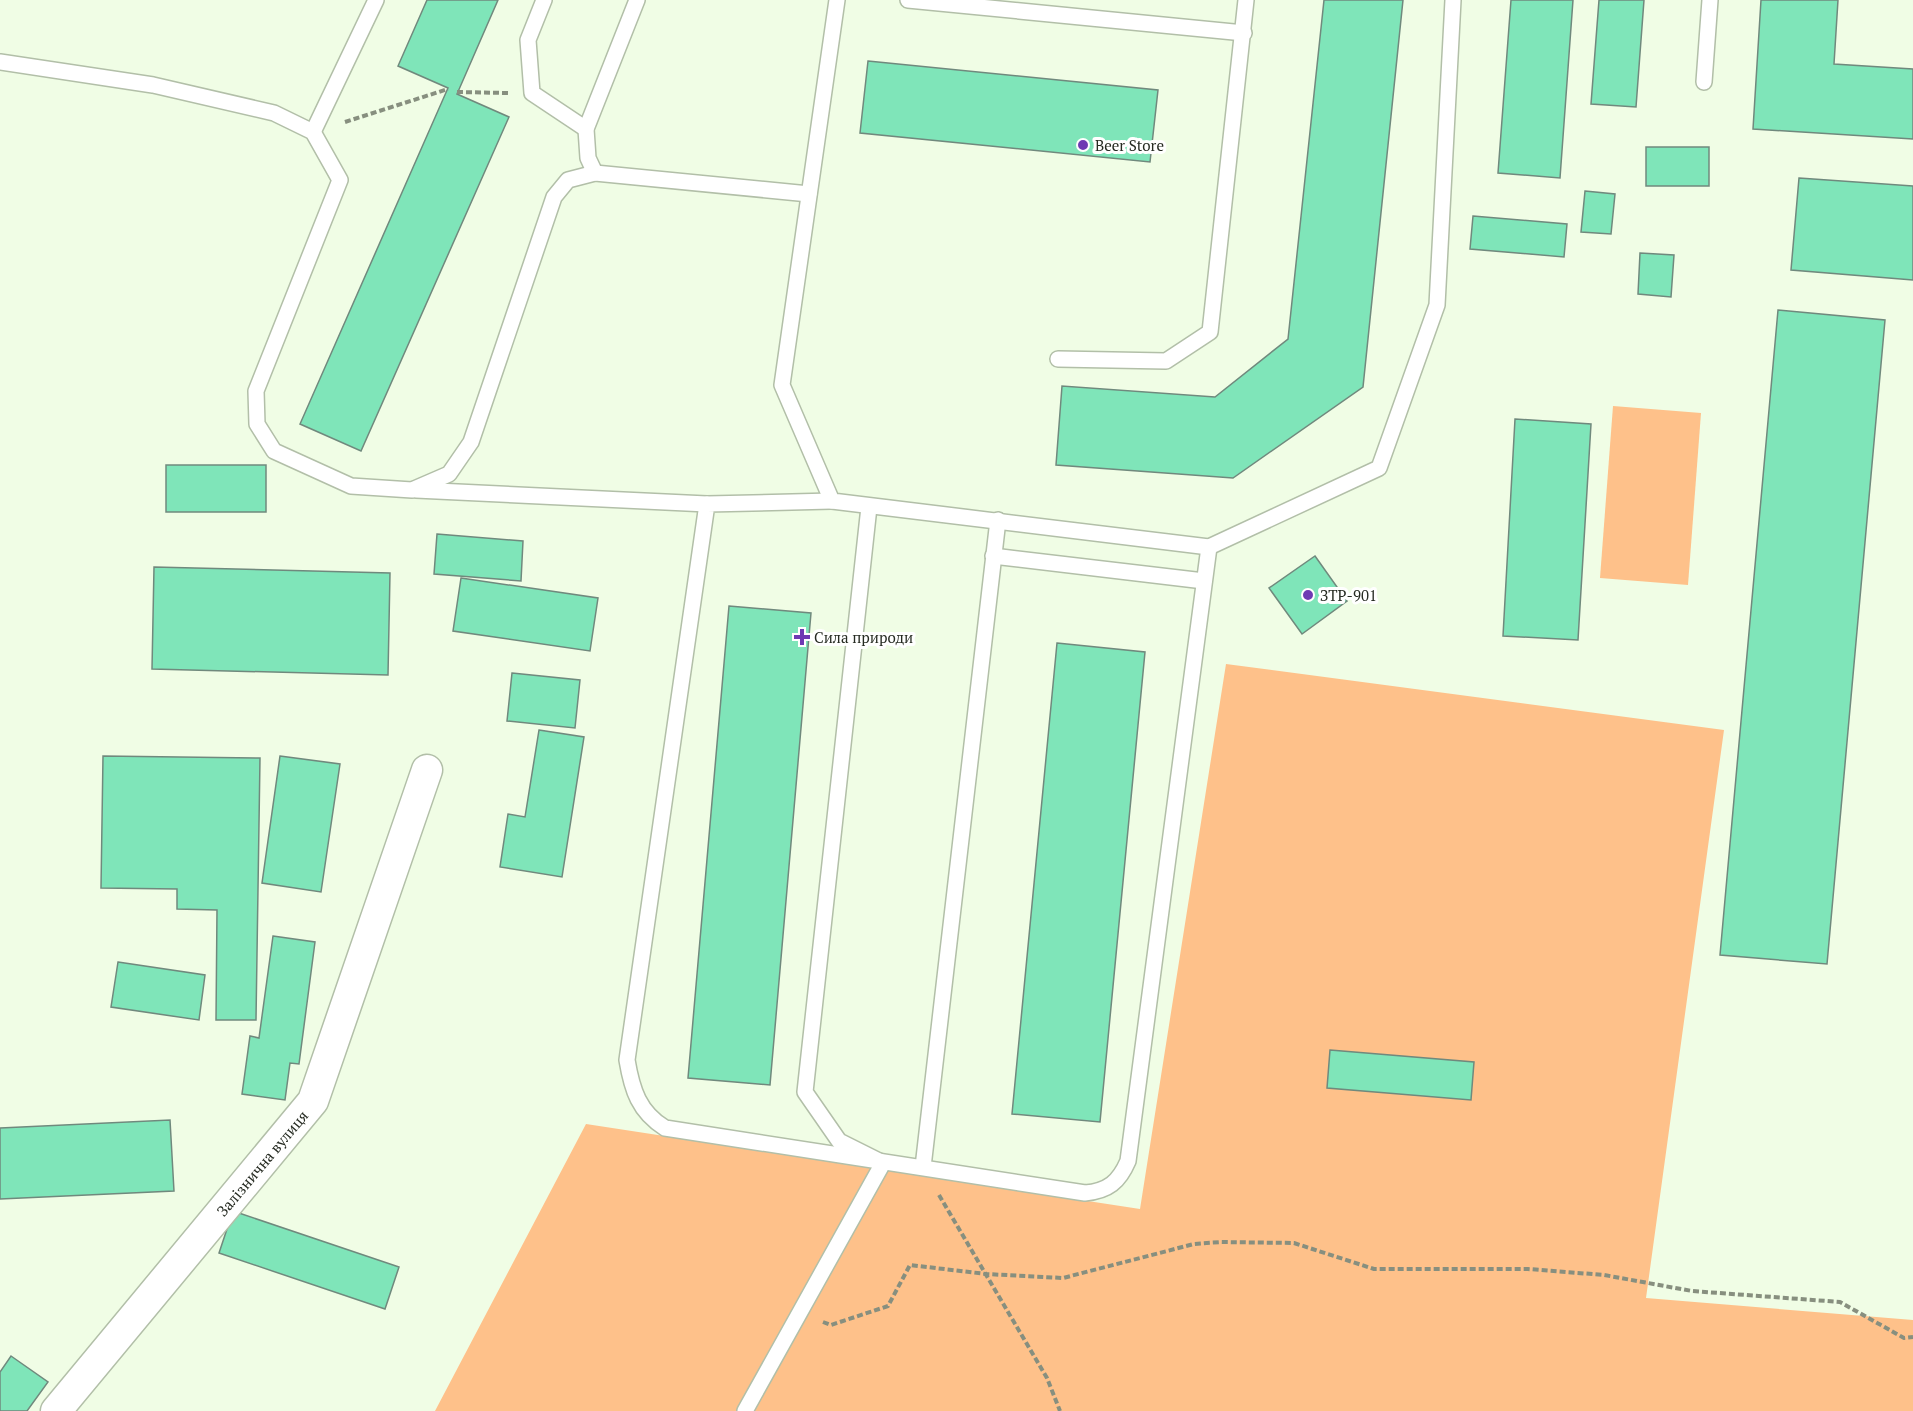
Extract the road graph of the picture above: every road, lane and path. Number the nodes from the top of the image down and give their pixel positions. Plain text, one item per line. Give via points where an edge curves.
1 (376, 0) edge
2 (544, 0) edge
3 (638, 0) edge
4 (837, 0) edge
5 (908, 0) edge
6 (1246, 0) edge
7 (1453, 0) edge
8 (1710, 0) edge
9 (1244, 33) junction
10 (0, 62) edge
11 (1704, 82) dead end
12 (448, 89) dead end
13 (457, 92) dead end
14 (532, 93) junction
15 (586, 129) junction
16 (313, 132) junction
17 (595, 173) junction
18 (809, 194) junction
19 (1058, 359) dead end
20 (412, 490) junction
21 (832, 501) junction
22 (707, 504) junction
23 (869, 507) junction
24 (998, 520) junction
25 (1209, 547) junction
26 (993, 556) junction
27 (1204, 581) junction
28 (427, 770) dead end
29 (883, 1163) junction
30 (922, 1167) junction
31 (986, 1274) junction
32 (800, 1313) junction
33 (1913, 1337) edge
34 (56, 1411) edge
35 (746, 1411) edge
36 (1060, 1411) edge

1 - 16 lane
2 - 14 lane via 528,40
3 - 15 lane
4 - 18 lane
5 - 9 lane
6 - 9 lane
7 - 25 lane via 1437,305 1379,468
8 - 11 lane
9 - 19 lane via 1210,332 1166,361
10 - 16 lane via 153,85 274,113
12 - 16 path
13 - 14 path
14 - 15 lane
15 - 17 lane via 588,158
16 - 20 lane via 340,180 256,391 257,424 274,451 351,486
17 - 18 lane
17 - 20 lane via 568,180 554,197 471,442 449,474
18 - 21 lane via 782,385
20 - 22 lane
21 - 22 lane
21 - 23 lane
22 - 29 lane via 627,1060 631,1084 650,1119 665,1128
23 - 24 lane
23 - 29 lane via 805,1092 839,1141
24 - 25 lane
24 - 26 lane
25 - 27 lane
26 - 27 lane
26 - 30 lane
27 - 30 lane via 1139,1085 1123,1173 1115,1184 1101,1191 1085,1192
28 - 34 street, Залізнична вулиця via 313,1101
29 - 30 lane
29 - 32 lane
30 - 31 path
31 - 32 path via 910,1265 888,1306 831,1325
31 - 33 path via 1063,1278 1194,1244 1294,1243 1374,1269 1549,1271 1604,1275 1692,1291 1840,1302 1904,1338
31 - 36 path via 1047,1378
32 - 35 lane

